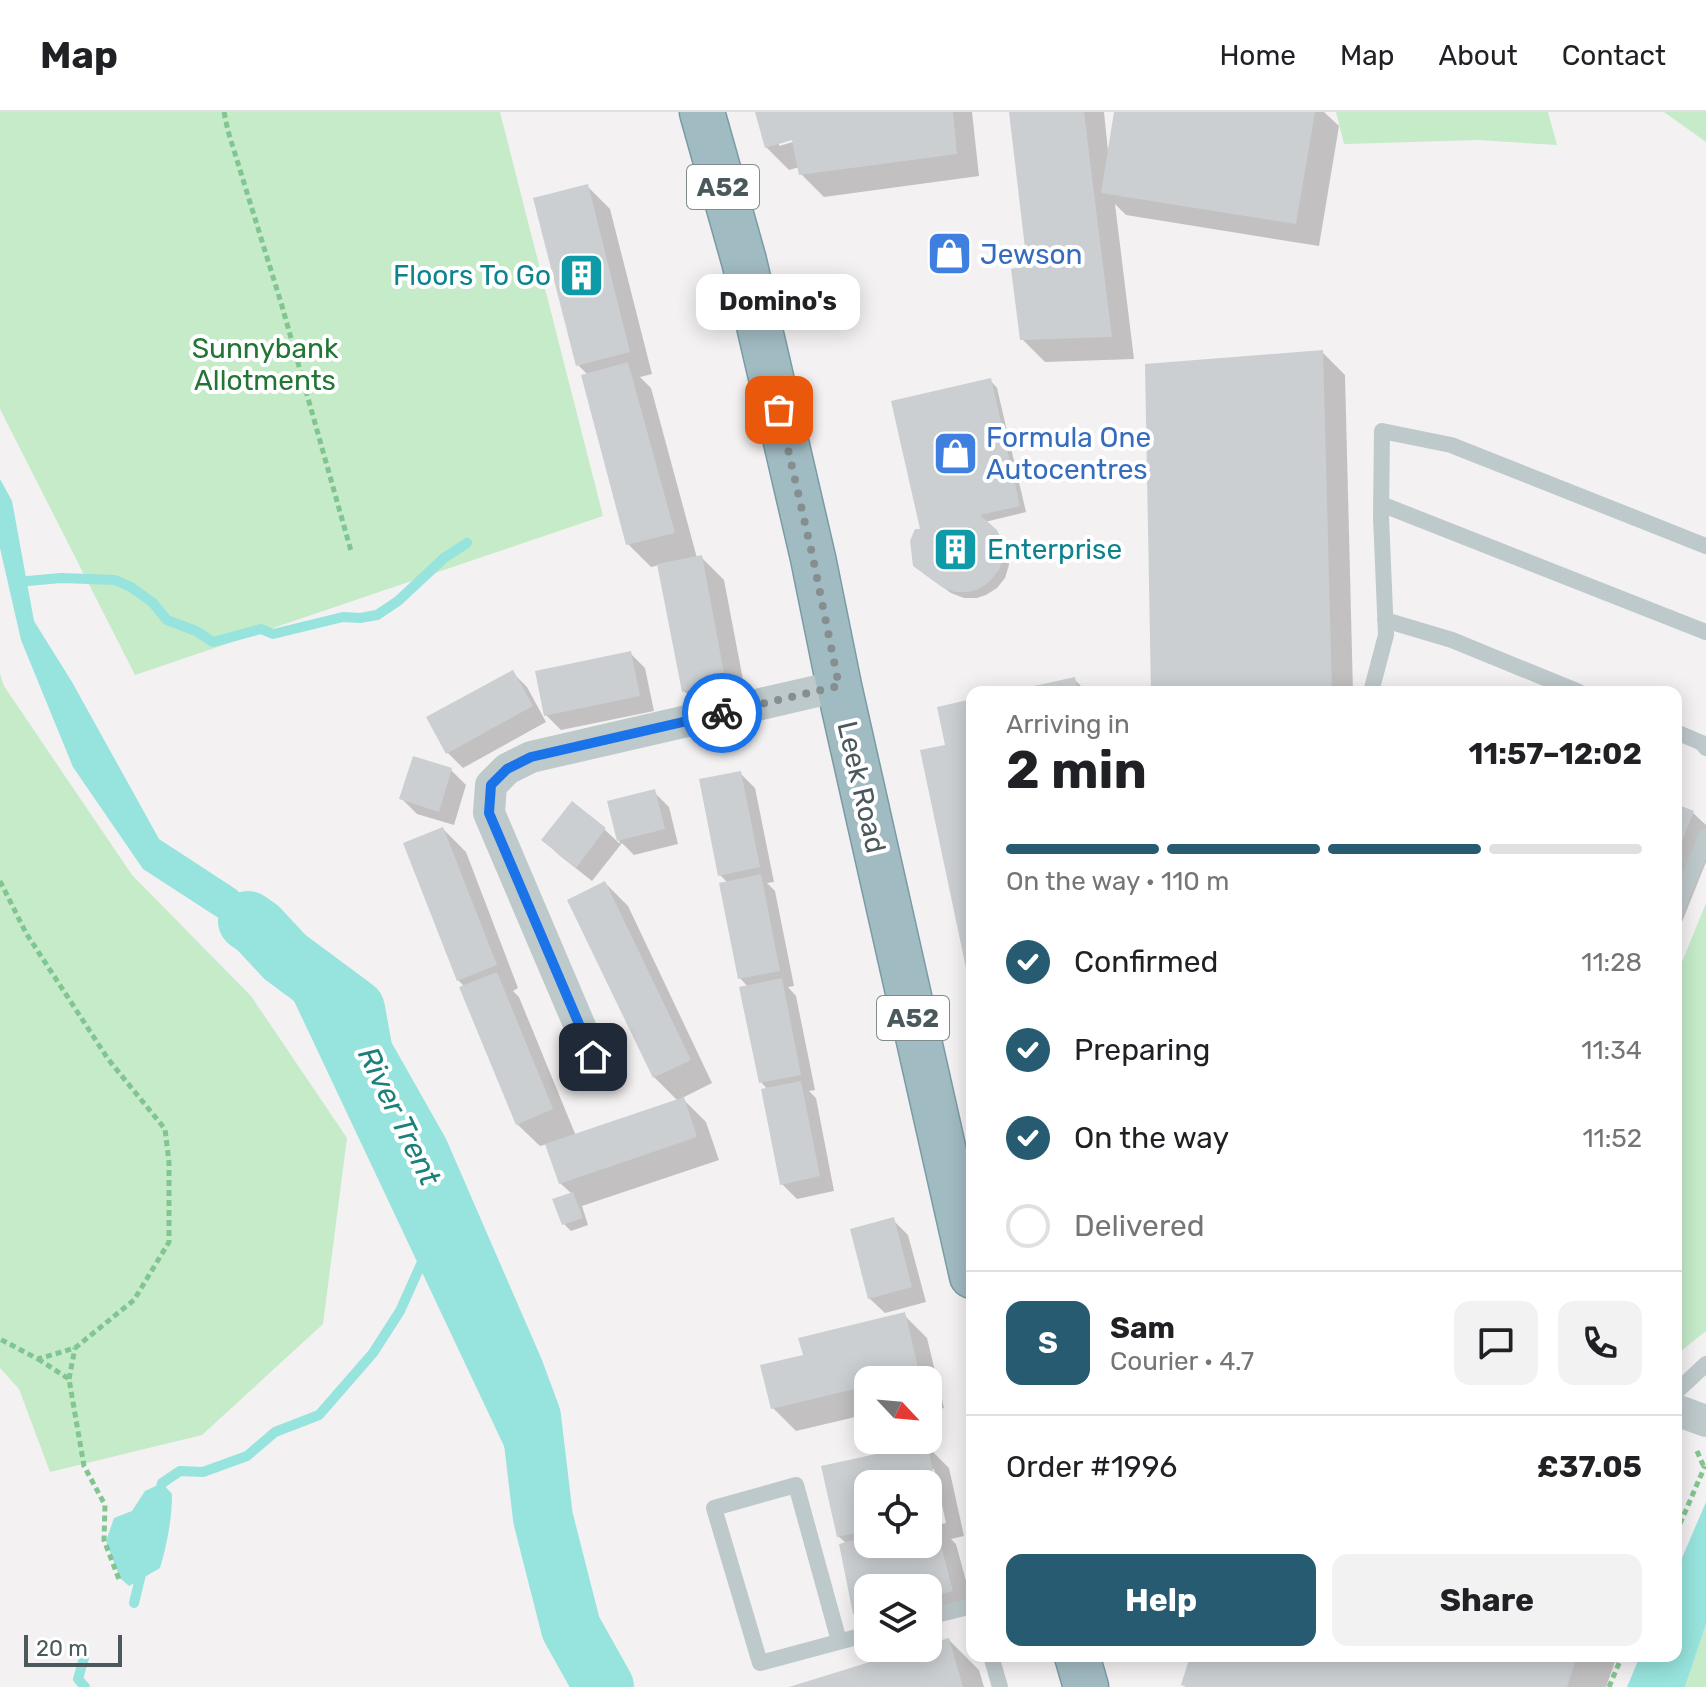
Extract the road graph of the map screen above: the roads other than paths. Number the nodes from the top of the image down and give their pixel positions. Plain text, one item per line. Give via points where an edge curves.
1 (702, 112) edge
2 (1381, 504) junction
3 (1706, 546) edge
4 (1385, 620) junction
5 (1706, 632) edge
6 (839, 686) junction
7 (1373, 686) edge
8 (1564, 686) edge
9 (1682, 735) edge
10 (1706, 748) edge
11 (1706, 836) edge
12 (1682, 896) edge
13 (593, 1057) dead end
14 (965, 1222) edge
15 (1706, 1364) edge
16 (1682, 1386) edge
17 (1682, 1412) edge
18 (1706, 1421) edge
19 (966, 1608) edge
20 (942, 1614) edge
21 (854, 1637) edge
22 (839, 1641) junction
23 (993, 1662) edge
24 (1079, 1662) edge
25 (1000, 1687) edge
26 (1086, 1687) edge

1 - 6 highway, Leek Road / A52 via 744,261
2 - 3 lane via 1382,431 1451,445
2 - 4 lane
2 - 5 lane
4 - 7 lane
4 - 8 lane via 1452,640
6 - 13 street via 531,757 491,785 489,813
6 - 14 highway, Leek Road / A52
9 - 10 lane
11 - 12 lane
15 - 16 lane
17 - 18 street
19 - 20 lane
21 - 22 lane
22 - 22 lane via 760,1663 714,1508 796,1485
23 - 25 lane
24 - 26 highway

